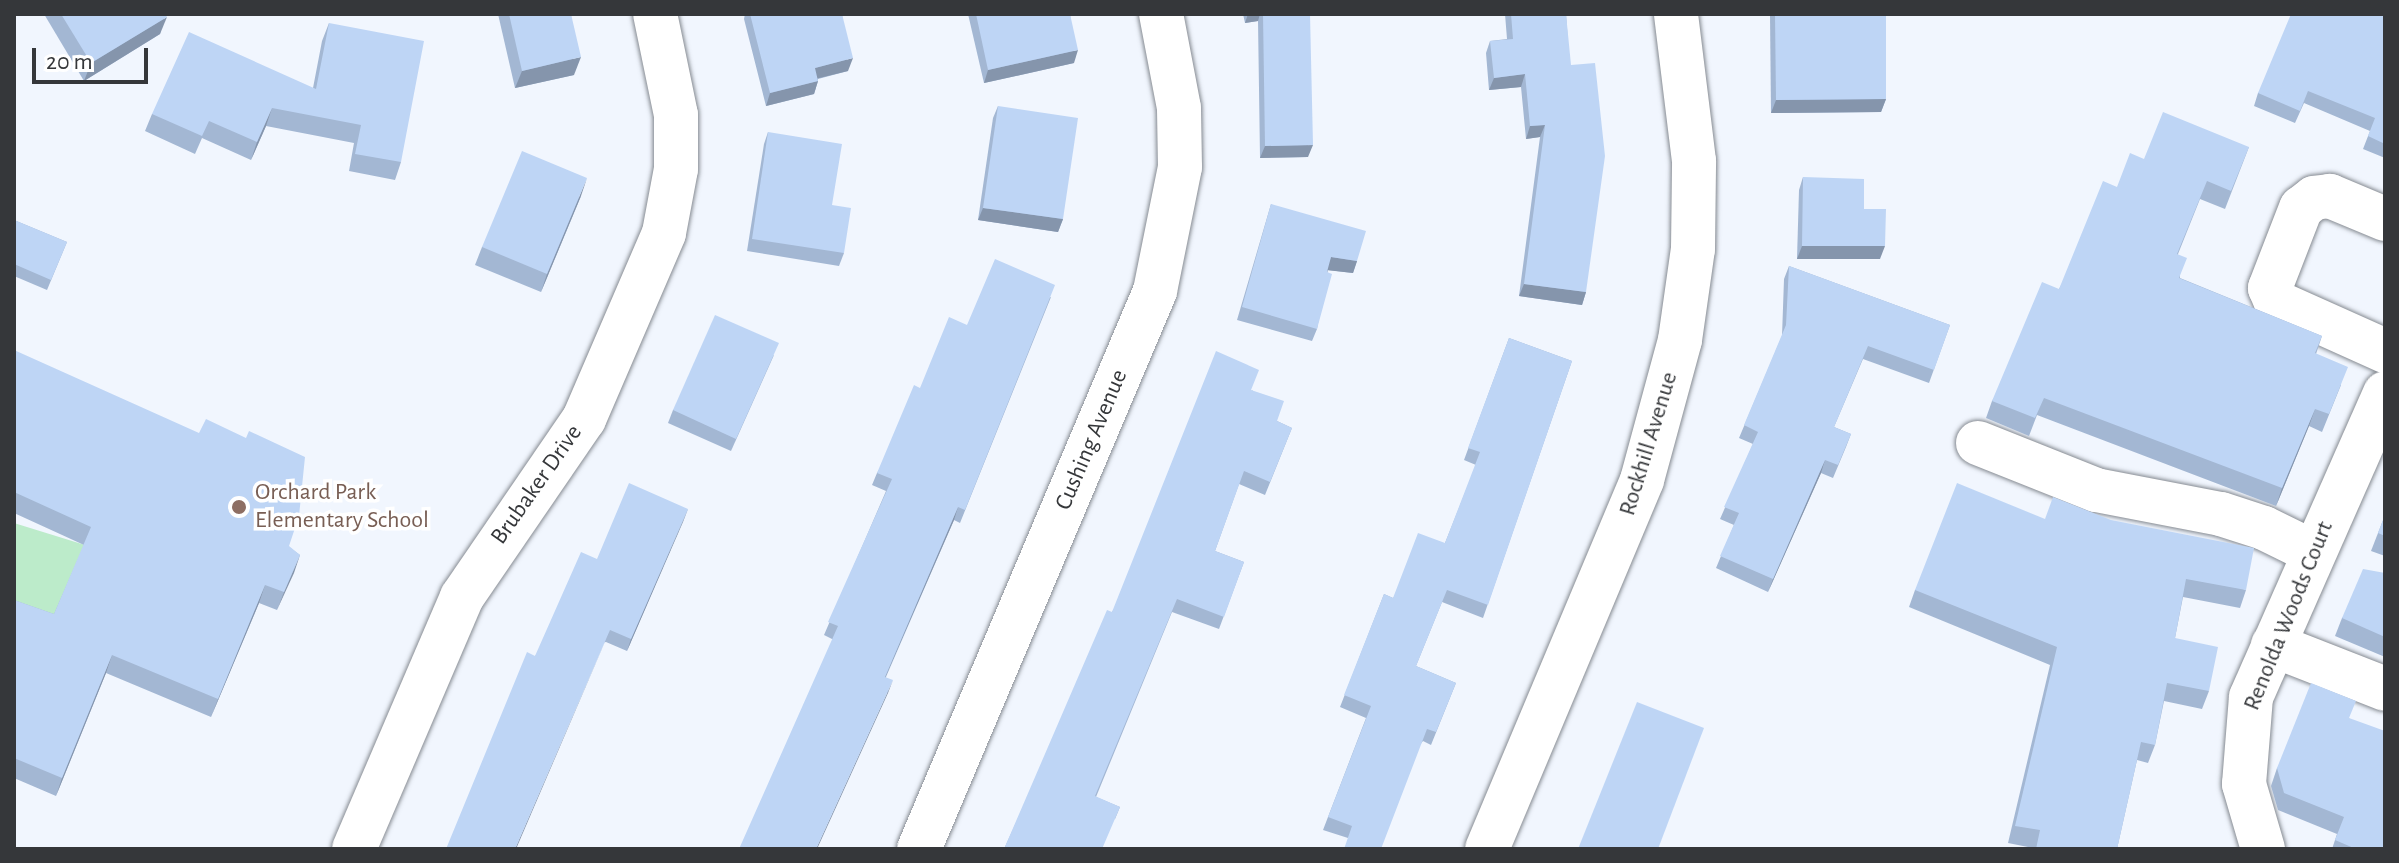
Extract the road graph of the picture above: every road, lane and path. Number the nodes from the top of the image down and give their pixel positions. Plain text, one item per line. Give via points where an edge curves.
1 (655, 14) edge
2 (1161, 14) edge
3 (1676, 14) edge
4 (2385, 219) edge
5 (2385, 351) edge
6 (2385, 393) edge
7 (1978, 443) dead end
8 (2313, 552) junction
9 (2273, 645) junction
10 (2385, 689) edge
11 (354, 849) edge
12 (919, 849) edge
13 (1487, 849) edge
14 (2263, 849) edge

1 - 11 street, Brubaker Drive via 676,115 676,169 664,233 584,419 462,597
2 - 12 street, Cushing Avenue via 1179,108 1180,167 1155,291
3 - 13 street, Rockhill Avenue via 1694,161 1693,249 1680,340 1642,480
4 - 5 street via 2330,196 2314,198 2301,208 2270,288 2276,302
6 - 8 street, Renolda Woods Court
7 - 8 street via 2096,490 2221,514
8 - 9 street, Renolda Woods Court
9 - 10 street
9 - 14 street, Renolda Woods Court via 2251,697 2244,738 2244,784

